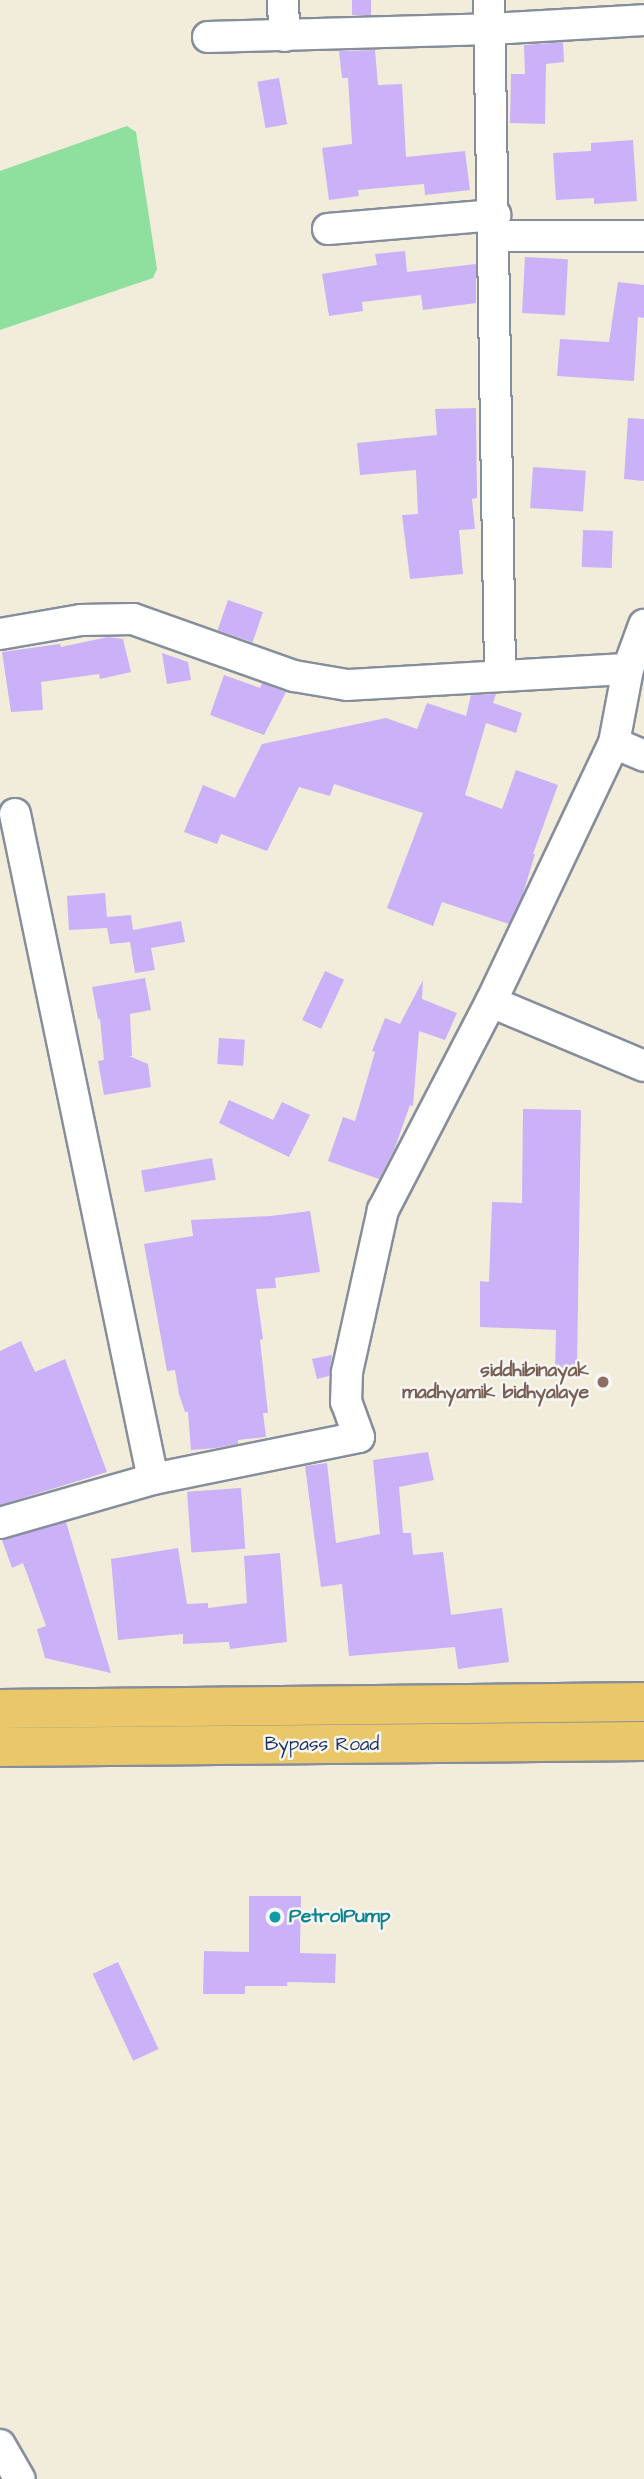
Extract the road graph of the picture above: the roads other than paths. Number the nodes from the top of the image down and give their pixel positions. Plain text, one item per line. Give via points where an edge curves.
1 (284, 0) edge
2 (489, 14) edge
3 (644, 20) edge
4 (284, 36) junction
5 (208, 37) dead end
6 (495, 225) junction
7 (328, 229) dead end
8 (644, 236) edge
9 (644, 625) edge
10 (0, 634) edge
11 (628, 668) junction
12 (500, 674) junction
13 (614, 743) junction
14 (644, 756) edge
15 (15, 814) dead end
16 (491, 1002) junction
17 (644, 1066) edge
18 (153, 1479) junction
19 (0, 1523) edge
20 (644, 1702) edge
21 (0, 1709) edge
22 (644, 1741) edge
23 (0, 1747) edge
24 (0, 2445) edge
25 (20, 2479) edge

1 - 4 street
2 - 3 street
2 - 4 street
2 - 6 street
4 - 5 street
6 - 7 street
6 - 8 street
6 - 12 street
9 - 11 street
10 - 12 street via 81,620 133,619 293,676 347,685
11 - 12 street
11 - 13 street
13 - 14 street
13 - 16 street
15 - 18 street
16 - 17 street
16 - 18 street via 383,1210 347,1372 346,1402 359,1437
18 - 19 street
20 - 21 highway, Bypass Road
22 - 23 highway, Bypass Road
24 - 25 street

